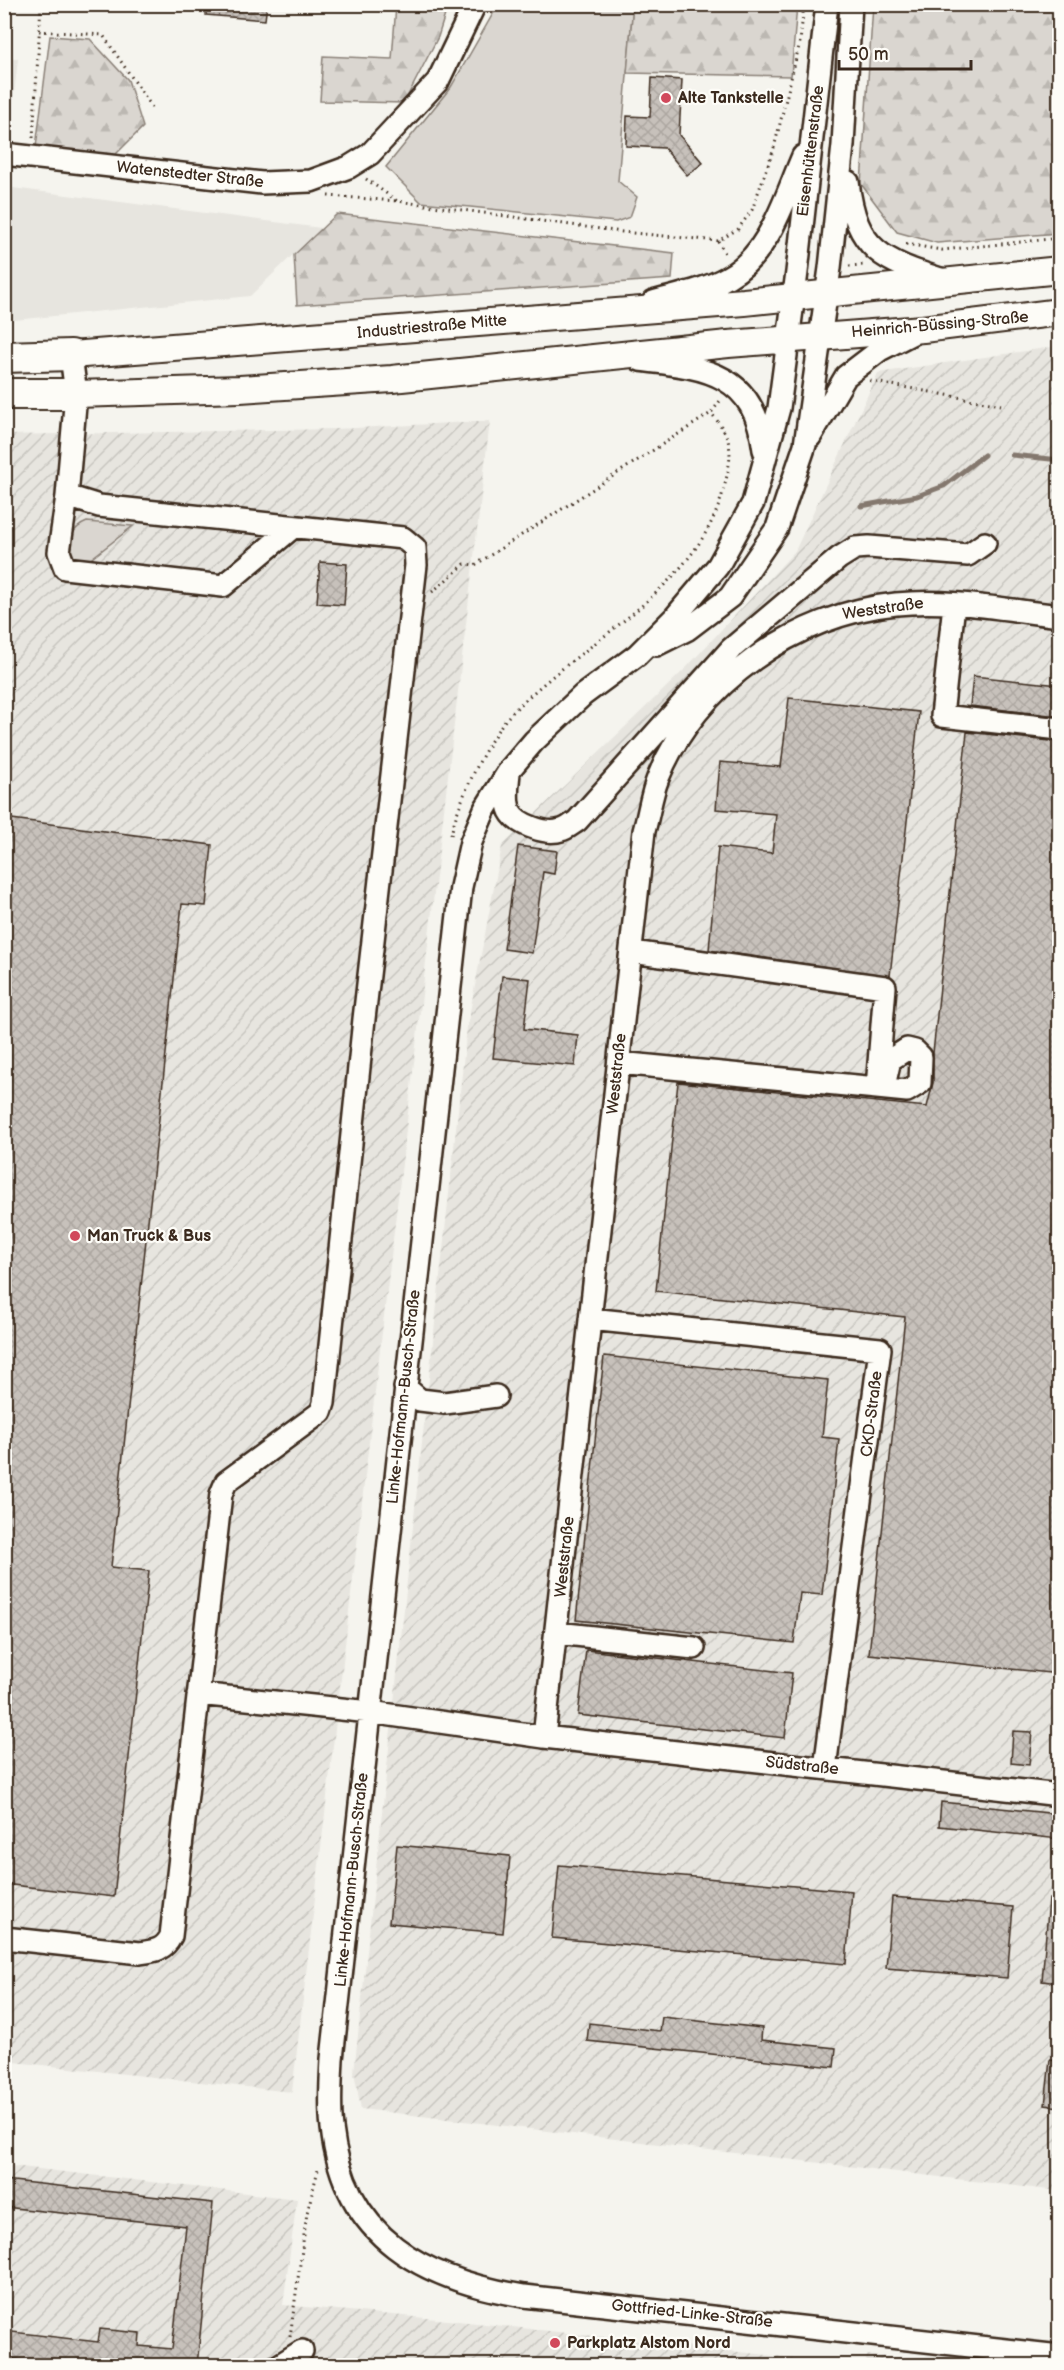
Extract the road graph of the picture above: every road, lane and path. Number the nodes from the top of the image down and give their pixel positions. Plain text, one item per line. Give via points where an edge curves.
1 (41, 4) edge
2 (475, 4) edge
3 (804, 4) edge
4 (827, 4) edge
5 (850, 4) edge
6 (39, 31) junction
7 (152, 107) dead end
8 (811, 139) junction
9 (843, 145) junction
10 (4, 154) edge
11 (31, 158) junction
12 (349, 167) junction
13 (1059, 270) edge
14 (948, 282) junction
15 (826, 294) junction
16 (794, 297) junction
17 (619, 311) junction
18 (1059, 312) edge
19 (923, 329) junction
20 (820, 335) junction
21 (787, 339) junction
22 (70, 355) junction
23 (4, 357) edge
24 (609, 357) junction
25 (846, 376) junction
26 (731, 386) junction
27 (4, 394) edge
28 (76, 394) junction
29 (1001, 405) dead end
30 (711, 412) junction
31 (805, 445) junction
32 (765, 463) junction
33 (67, 496) junction
34 (292, 528) junction
35 (985, 543) dead end
36 (413, 593) junction
37 (954, 604) junction
38 (1059, 616) edge
39 (637, 655) junction
40 (1059, 729) edge
41 (510, 769) junction
42 (451, 838) dead end
43 (632, 952) junction
44 (619, 1063) junction
45 (590, 1319) junction
46 (405, 1387) junction
47 (496, 1396) dead end
48 (556, 1633) junction
49 (694, 1648) dead end
50 (198, 1694) junction
51 (370, 1712) junction
52 (544, 1737) junction
53 (825, 1768) junction
54 (1059, 1795) edge
55 (4, 1938) edge
56 (319, 2167) dead end
57 (356, 2202) joint
58 (296, 2348) joint
59 (1059, 2356) edge
60 (278, 2366) edge

1 - 6 path
2 - 12 street, Watenstedter Straße via 438,81 370,154
3 - 12 path via 800,42 774,148 756,200 738,230 718,241 397,201
4 - 8 street, Eisenhüttenstraße
5 - 9 street, Eisenhüttenstraße
6 - 7 path via 103,35
6 - 11 path
8 - 16 street, Eisenhüttenstraße
8 - 17 street via 775,222 744,265 727,278 701,289
9 - 14 street via 851,212 864,238 890,260
9 - 15 street, Eisenhüttenstraße
10 - 11 street, Watenstedter Straße
11 - 12 street, Watenstedter Straße via 262,183 311,181
13 - 14 main road
14 - 15 main road
15 - 16 main road, Industriestraße Mitte
15 - 20 street, Eisenhüttenstraße
16 - 17 main road, Industriestraße Mitte
16 - 21 street, Eisenhüttenstraße
17 - 22 main road, Industriestraße Mitte
18 - 19 main road, Heinrich-Büssing-Straße
19 - 20 main road, Heinrich-Büssing-Straße
19 - 25 street via 880,350
20 - 21 main road, Heinrich-Büssing-Straße
20 - 31 street, Linke-Hofmann-Busch-Straße
21 - 24 main road
21 - 32 street, Linke-Hofmann-Busch-Straße via 779,408
22 - 23 highway, Industriestraße Mitte
22 - 28 street
24 - 26 street via 692,366 715,372
24 - 28 main road via 240,390
25 - 29 path
25 - 31 street
26 - 30 path
26 - 32 street via 752,406 760,422
27 - 28 highway
28 - 33 street
30 - 36 path via 475,565 465,564 429,594
30 - 42 path via 726,430 730,446 723,493 708,527 683,563 631,616 555,673 507,718 481,760
31 - 39 street, Linke-Hofmann-Busch-Straße via 777,528 730,597 687,629
32 - 39 street, Linke-Hofmann-Busch-Straße via 753,503 718,566
33 - 34 street via 99,506
33 - 34 street via 58,552 65,568 223,586
34 - 36 street via 404,538 415,548
35 - 41 street via 968,555 869,547 855,548 839,558 731,649 577,820 563,830 549,832 519,820 510,810
36 - 50 street via 324,1403 321,1412 226,1482 221,1494
37 - 38 street, Weststraße
37 - 40 street via 942,716
37 - 43 street, Weststraße via 898,603 840,614 806,627 772,647 724,683 686,727 658,778 644,831
39 - 41 street, Linke-Hofmann-Busch-Straße via 583,695
41 - 46 street, Linke-Hofmann-Busch-Straße via 485,809 471,842 461,887
43 - 44 street, Weststraße
43 - 44 street via 885,987 877,1088
44 - 45 street, Weststraße
45 - 48 street, Weststraße
45 - 53 street, CKD-Straße via 880,1349
46 - 47 street via 420,1400 445,1403
46 - 51 street, Linke-Hofmann-Busch-Straße
48 - 49 street
48 - 52 street, Weststraße
50 - 51 street, Südstraße
50 - 55 street via 171,1936 166,1946 140,1953
51 - 52 street, Südstraße
51 - 57 street, Linke-Hofmann-Busch-Straße via 332,2059 331,2110 341,2168
52 - 53 street, Südstraße
53 - 54 street, Südstraße
56 - 58 path via 307,2213
57 - 59 street, Gottfried-Linke-Straße via 382,2235 415,2262 488,2290
58 - 60 street

